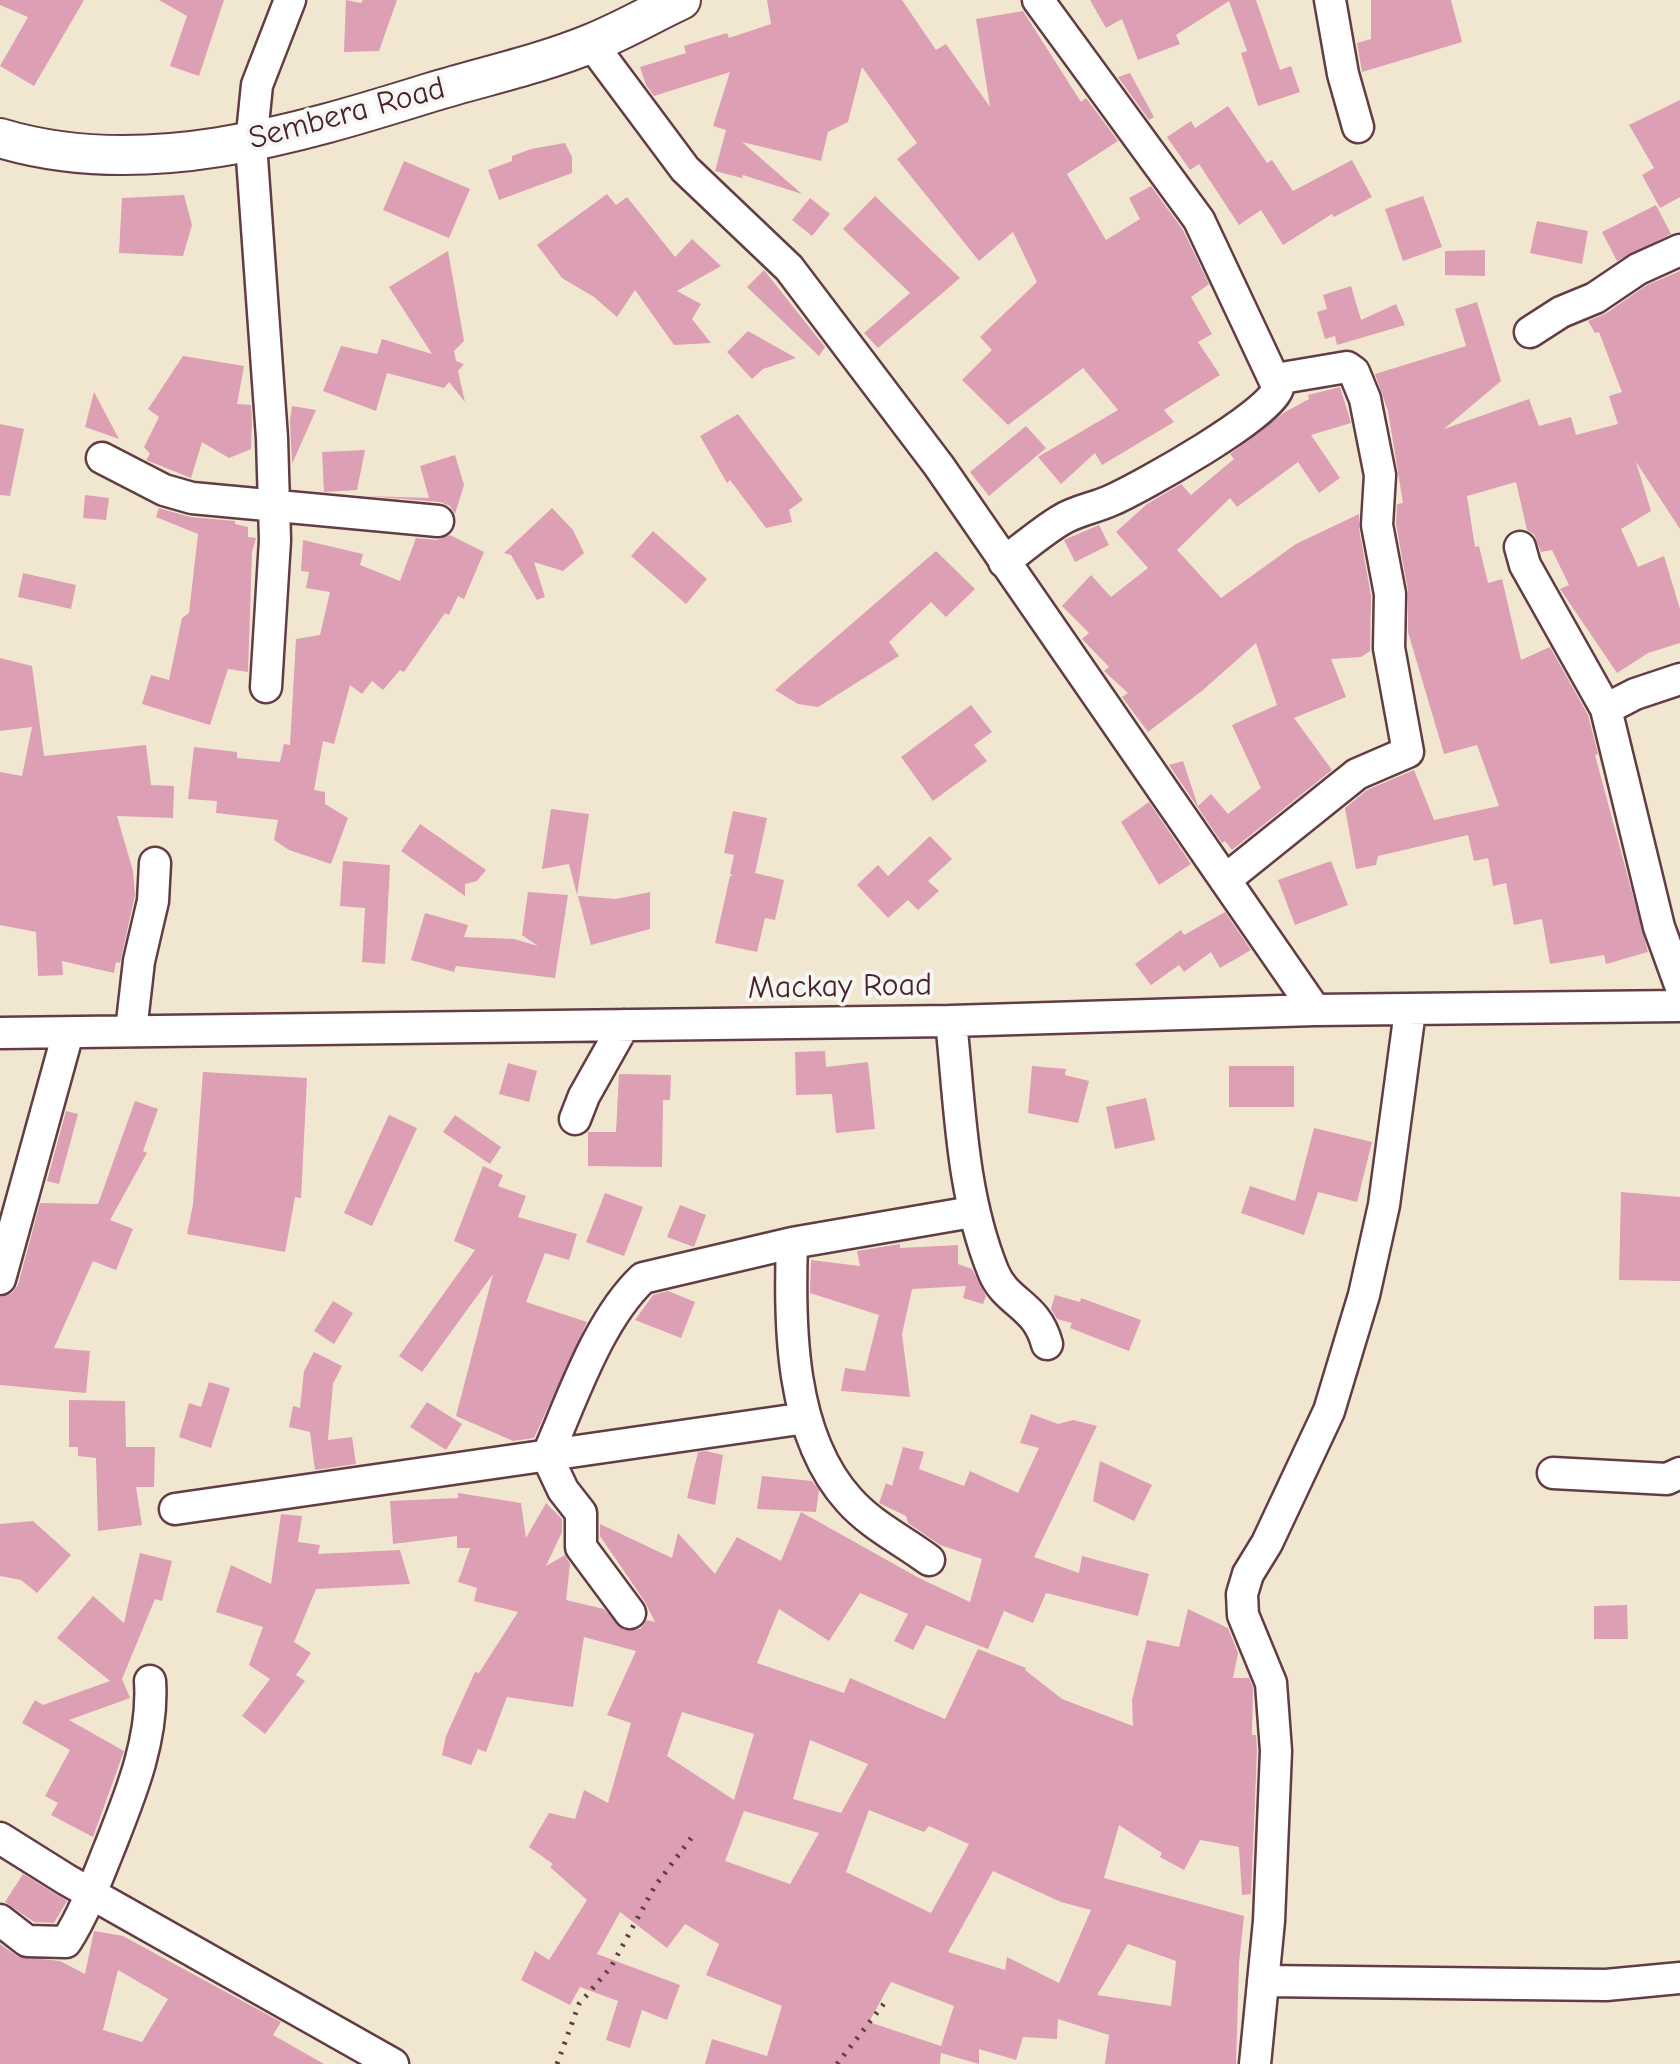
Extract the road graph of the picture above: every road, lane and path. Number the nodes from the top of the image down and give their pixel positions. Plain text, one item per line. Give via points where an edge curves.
1 (290, 0) edge
2 (681, 0) edge
3 (1038, 0) edge
4 (1330, 0) edge
5 (591, 43) junction
6 (1358, 127) dead end
7 (0, 138) edge
8 (251, 144) junction
9 (1680, 250) edge
10 (1530, 332) dead end
11 (1276, 379) junction
12 (102, 458) dead end
13 (274, 505) junction
14 (438, 520) dead end
15 (1520, 547) dead end
16 (1004, 562) junction
17 (1680, 679) edge
18 (266, 687) dead end
19 (1606, 710) junction
20 (155, 863) dead end
21 (1225, 880) junction
22 (1680, 985) edge
23 (1680, 1006) edge
24 (1315, 1010) junction
25 (1410, 1011) junction
26 (951, 1021) junction
27 (624, 1025) junction
28 (131, 1031) junction
29 (68, 1032) junction
30 (0, 1033) edge
31 (575, 1118) dead end
32 (972, 1212) junction
33 (792, 1243) junction
34 (0, 1279) edge
35 (1047, 1344) dead end
36 (806, 1418) junction
37 (547, 1456) junction
38 (1553, 1472) dead end
39 (1680, 1473) edge
40 (175, 1509) dead end
41 (929, 1560) dead end
42 (630, 1613) dead end
43 (150, 1681) dead end
44 (0, 1838) edge
45 (692, 1838) dead end
46 (92, 1894) junction
47 (0, 1920) edge
48 (1680, 1978) edge
49 (1263, 1980) junction
50 (886, 2001) dead end
51 (351, 2054) edge
52 (393, 2064) edge
53 (557, 2064) edge
54 (837, 2064) edge
55 (1255, 2064) edge

1 - 8 street via 258,85
2 - 5 street, Sembera Road
3 - 11 street via 1199,220
4 - 6 street
5 - 8 street, Sembera Road
5 - 16 street via 685,169 789,268
7 - 8 street, Sembera Road via 112,156
8 - 13 street
9 - 10 street
11 - 16 street via 1277,394 1252,416 1109,502 1059,521
11 - 21 street via 1347,367 1364,399 1380,476 1377,526 1390,594 1389,648 1408,752 1357,774
12 - 13 street via 192,498
13 - 14 street
13 - 18 street
15 - 19 street
16 - 21 street
17 - 19 street
19 - 22 street
20 - 28 street
21 - 24 street
23 - 25 street, Mackay Road
24 - 25 street, Mackay Road
24 - 26 street, Mackay Road
25 - 49 street via 1384,1206 1364,1295 1329,1411 1242,1594 1275,1710
26 - 27 street, Mackay Road
26 - 32 street
27 - 28 street, Mackay Road
27 - 31 street
28 - 29 street, Mackay Road
29 - 30 street, Mackay Road
29 - 34 street
32 - 33 street
32 - 35 street via 995,1277 1038,1320
33 - 36 street via 792,1349
33 - 37 street via 643,1278 625,1295 595,1350
36 - 37 street
36 - 41 street via 847,1498
37 - 40 street
37 - 42 street via 581,1513 580,1548
38 - 39 street via 1667,1480
43 - 46 street via 132,1796
44 - 46 street
45 - 53 path via 655,1886 610,1968 579,2004
46 - 47 street via 66,1942 27,1941
46 - 51 street
48 - 49 street via 1606,1984
49 - 55 street
50 - 54 path
51 - 52 street

